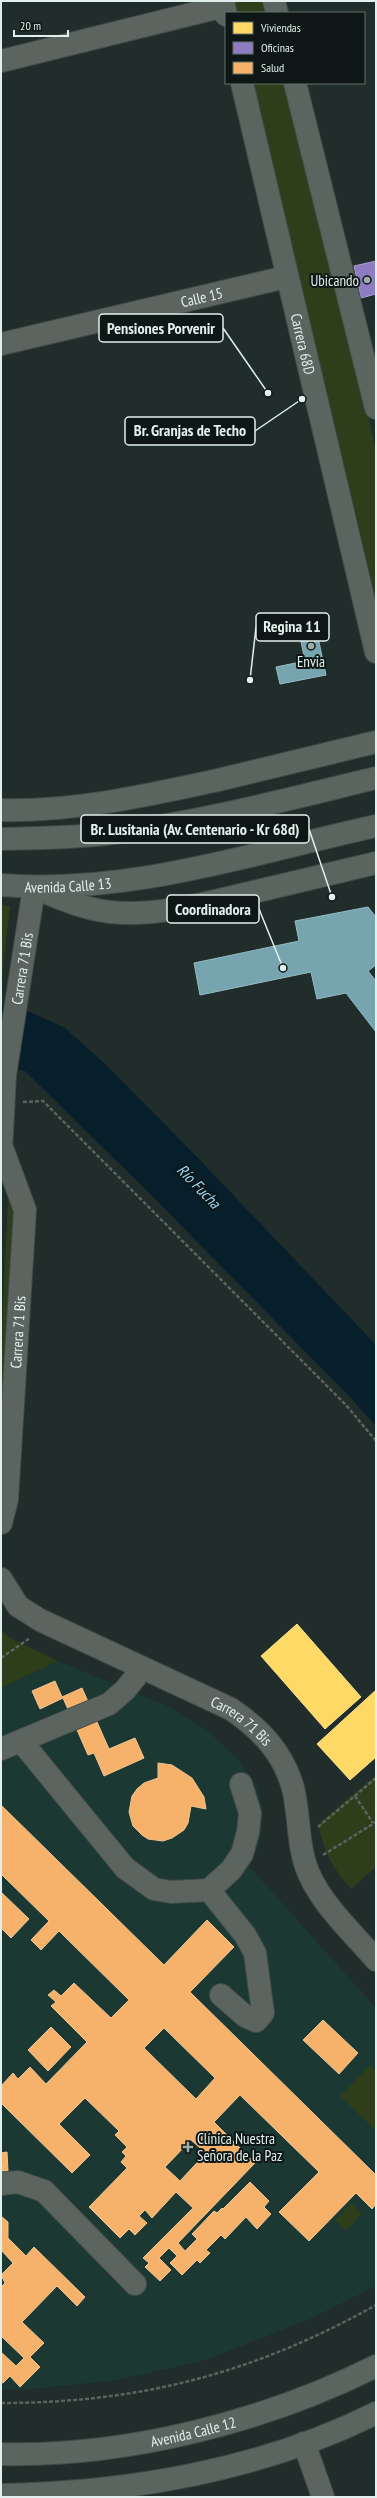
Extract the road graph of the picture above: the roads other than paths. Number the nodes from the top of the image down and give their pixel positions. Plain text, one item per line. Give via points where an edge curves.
1 (274, 1) edge
2 (224, 7) edge
3 (278, 12) edge
4 (1, 61) edge
5 (242, 84) edge
6 (295, 84) edge
7 (286, 277) junction
8 (1, 344) edge
9 (376, 408) edge
10 (376, 652) edge
11 (376, 742) edge
12 (376, 778) edge
13 (43, 808) junction
14 (1, 810) edge
15 (376, 826) edge
16 (1, 828) edge
17 (1, 839) edge
18 (376, 863) edge
19 (1, 885) edge
20 (34, 888) junction
21 (1, 1145) edge
22 (1, 1150) edge
23 (1, 1523) edge
24 (1, 1579) edge
25 (142, 1669) junction
26 (21, 1741) junction
27 (1, 1749) edge
28 (242, 1784) dead end
29 (209, 1890) junction
30 (376, 1960) edge
31 (221, 1995) dead end
32 (1, 2184) edge
33 (135, 2284) dead end
34 (376, 2366) edge
35 (376, 2413) edge
36 (304, 2443) junction
37 (1, 2454) edge
38 (1, 2495) edge
39 (323, 2497) edge

1 - 3 main road
2 - 4 street
5 - 7 main road, Carrera 68D
6 - 9 main road
7 - 8 street, Calle 15
7 - 10 main road, Carrera 68D
11 - 13 main road via 123,800
12 - 17 main road via 160,826 59,838
13 - 14 main road
13 - 16 main road
15 - 20 main road, Avenida Calle 13 via 126,882
18 - 20 main road, Avenida Calle 13 via 212,902 159,911 130,913 94,909
19 - 20 main road
20 - 21 street, Carrera 71 Bis via 5,1075
21 - 22 street, Carrera 71 Bis
21 - 23 street, Carrera 71 Bis via 25,1210 7,1499
24 - 25 street, Carrera 71 Bis via 18,1606 40,1620
25 - 26 street via 125,1690 108,1704
25 - 30 street, Carrera 71 Bis via 231,1709 251,1722 268,1739 283,1760 293,1788 303,1858 309,1874 320,1895
26 - 27 street
26 - 29 street via 125,1868 154,1889 171,1892
28 - 29 street via 250,1813 242,1854 231,1870
29 - 31 street via 245,1935 255,1953 263,2013 256,2021 245,2016
32 - 33 street via 18,2182 44,2192
34 - 37 main road, Avenida Calle 12 via 349,2380 297,2400 203,2430 154,2441 103,2448
35 - 36 main road
36 - 38 main road via 263,2456 168,2478 72,2491
36 - 39 street

